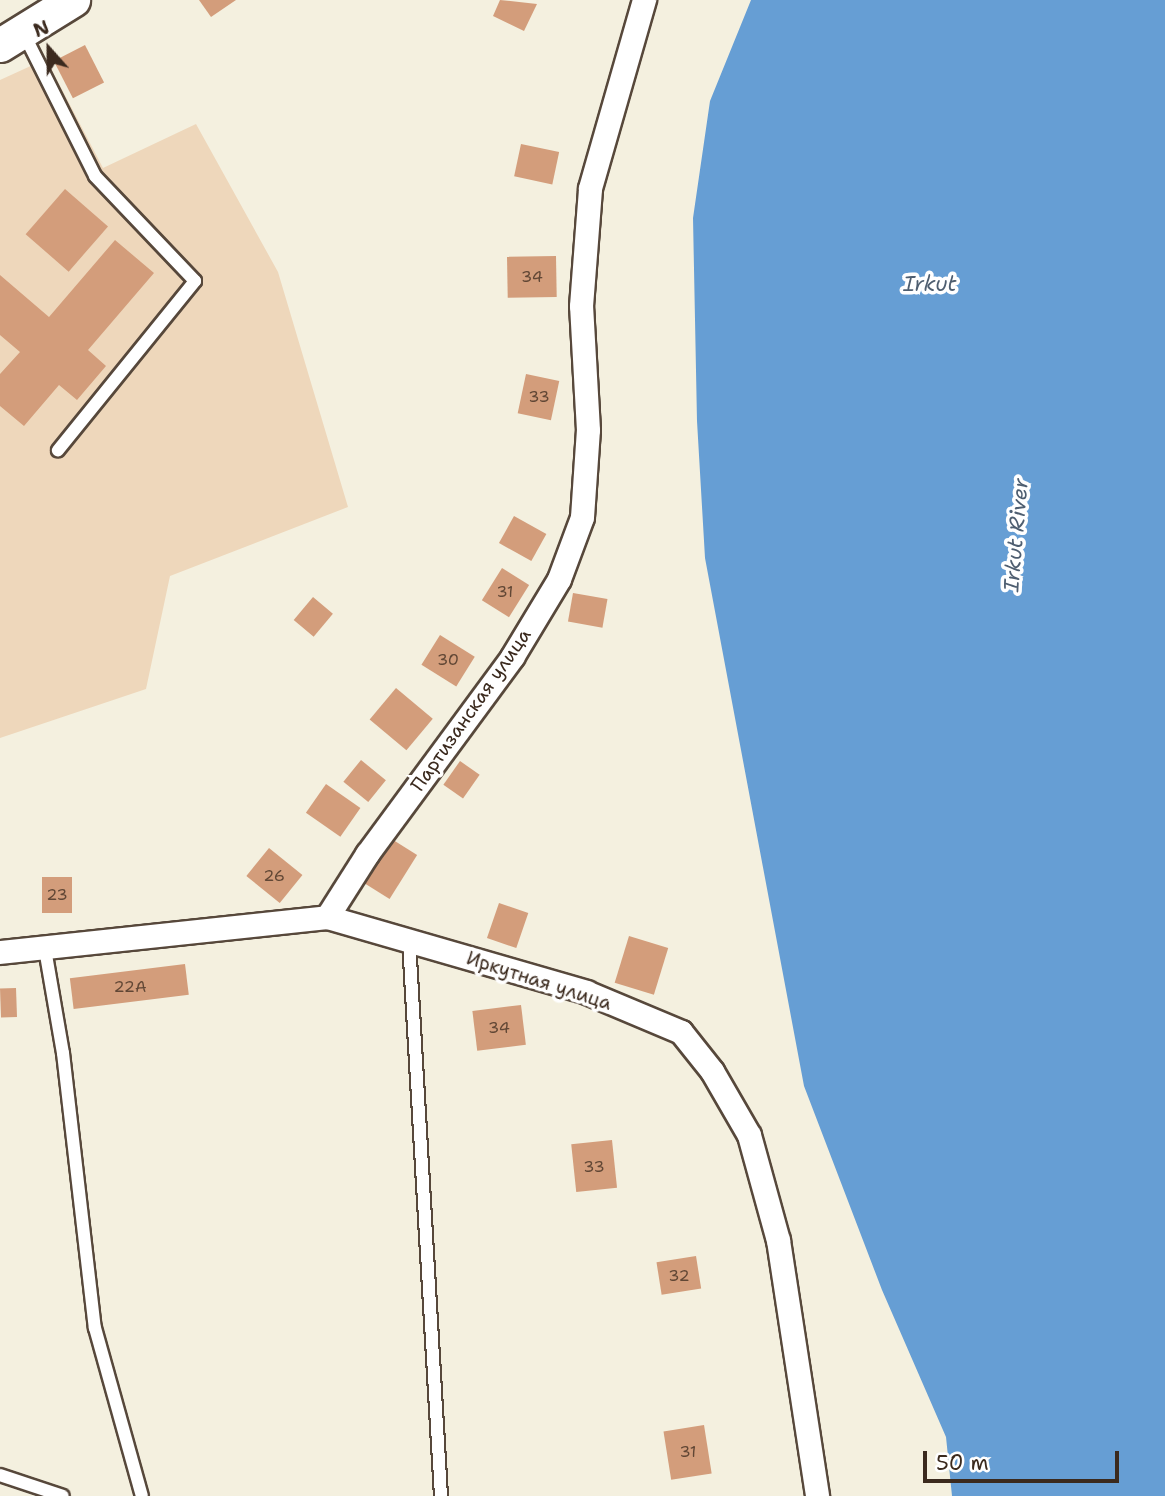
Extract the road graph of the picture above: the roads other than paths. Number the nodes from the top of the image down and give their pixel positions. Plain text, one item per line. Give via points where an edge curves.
1 (73, 0) edge
2 (644, 0) edge
3 (12, 39) edge
4 (58, 450) dead end
5 (327, 917) junction
6 (409, 941) junction
7 (45, 949) junction
8 (0, 952) edge
9 (0, 1475) edge
10 (63, 1496) edge
11 (142, 1496) edge
12 (441, 1496) edge
13 (817, 1496) edge

1 - 3 street
2 - 5 street, Партизанская улица via 590,188 581,306 588,430 582,517 559,579 512,657 367,854
3 - 4 lane via 95,176 195,281
5 - 6 street, Иркутная улица
5 - 7 street
6 - 12 lane
6 - 13 street, Иркутная улица via 586,992 681,1032 712,1072 749,1135 778,1240
7 - 8 street
7 - 11 lane via 63,1053 95,1328
9 - 10 lane

